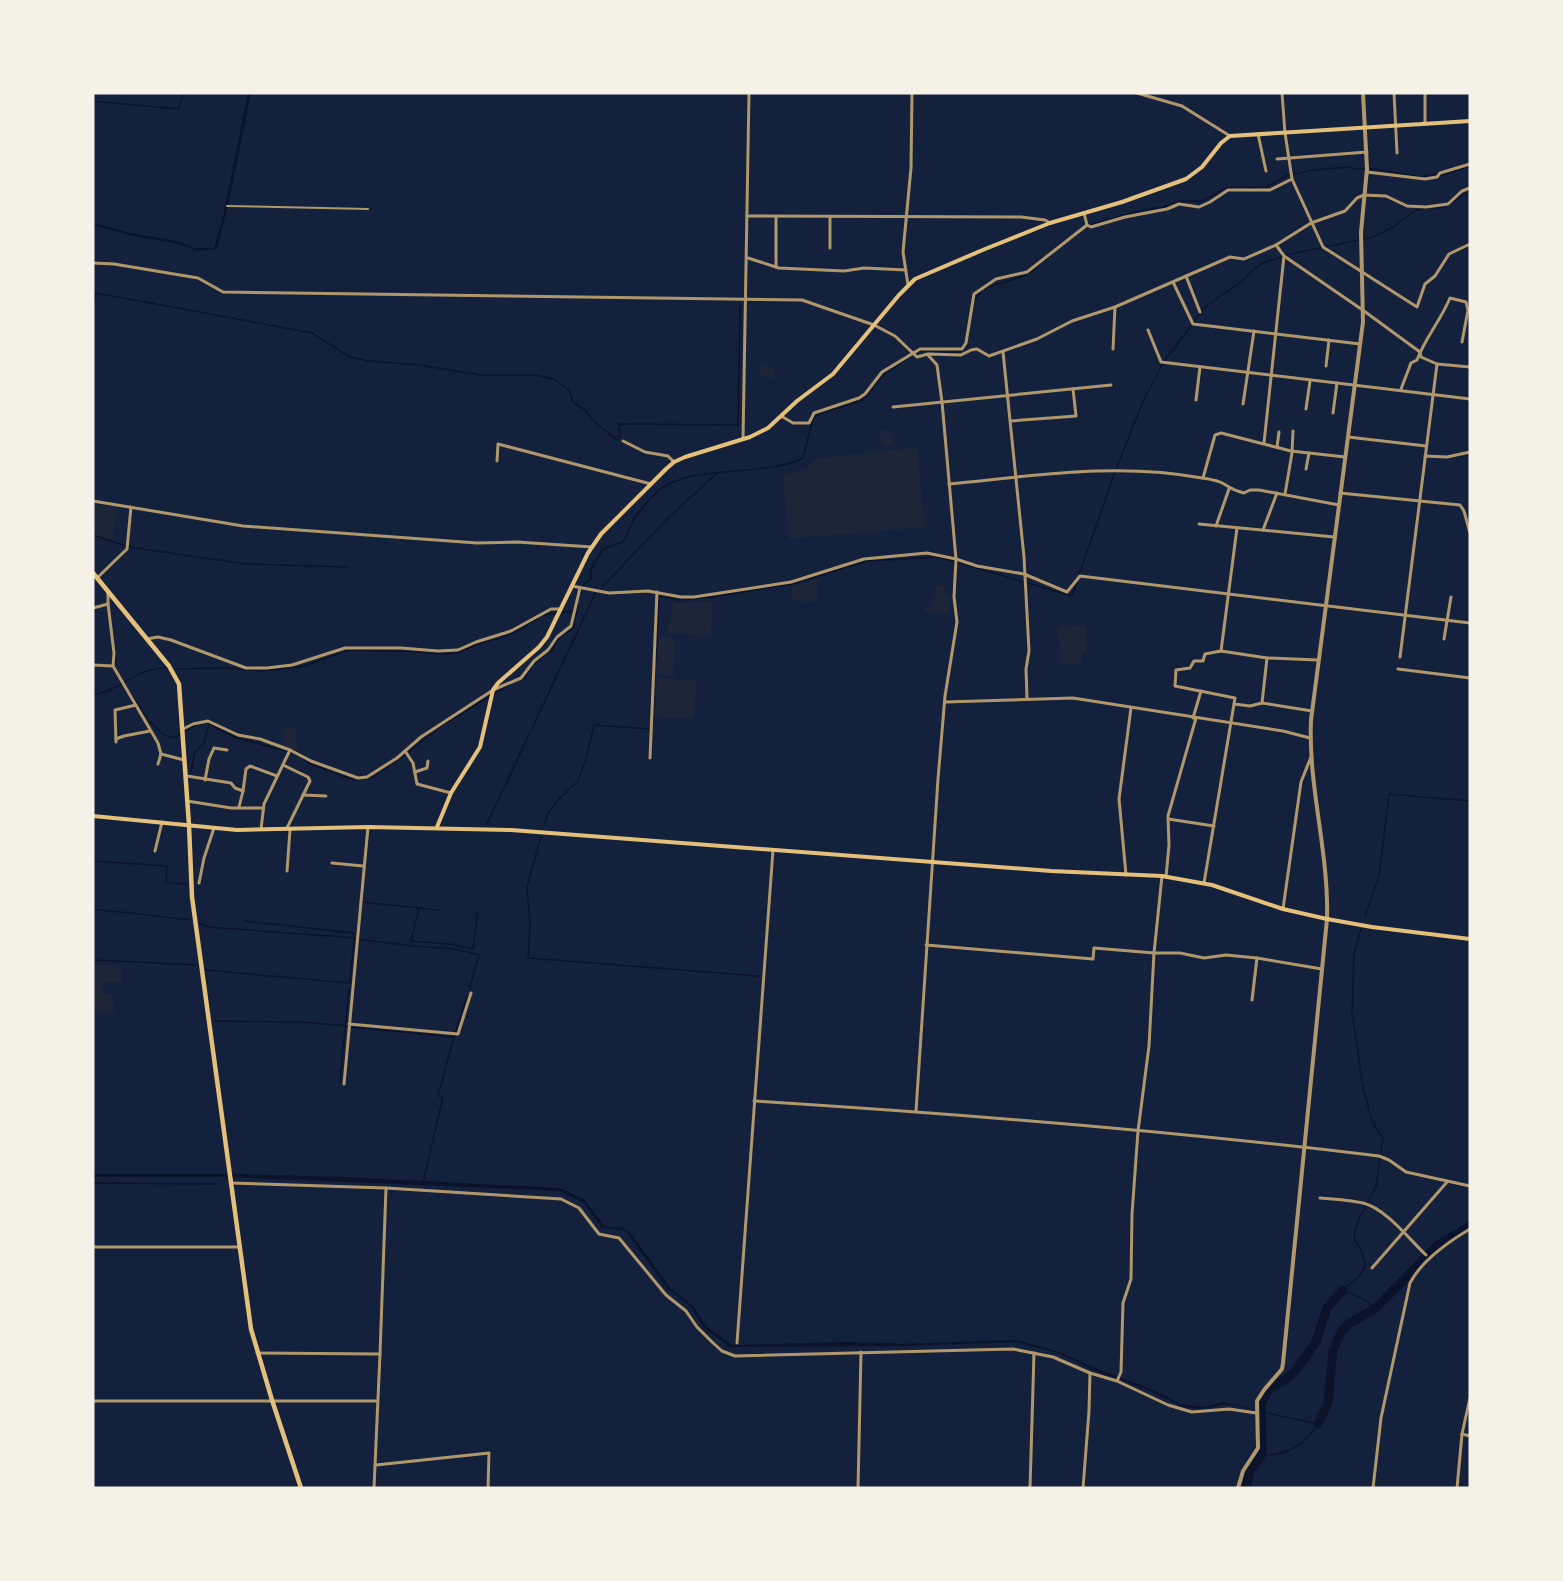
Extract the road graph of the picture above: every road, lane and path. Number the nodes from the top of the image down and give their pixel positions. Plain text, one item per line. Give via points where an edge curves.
1 (748, 93) edge
2 (912, 93) edge
3 (1137, 93) edge
4 (1282, 93) edge
5 (1364, 93) edge
6 (1394, 93) edge
7 (1425, 93) edge
8 (1470, 121) edge
9 (1425, 124) junction
10 (1395, 126) junction
11 (1366, 128) junction
12 (1285, 133) junction
13 (1258, 134) junction
14 (1230, 136) junction
15 (1367, 152) junction
16 (1397, 153) dead end
17 (1289, 158) junction
18 (1277, 159) dead end
19 (1470, 164) edge
20 (1266, 171) dead end
21 (1367, 172) junction
22 (1292, 179) junction
23 (1470, 188) edge
24 (1364, 195) junction
25 (227, 206) dead end
26 (368, 209) dead end
27 (1084, 213) junction
28 (747, 216) junction
29 (776, 216) junction
30 (830, 216) junction
31 (907, 217) junction
32 (1050, 223) junction
33 (1311, 223) junction
34 (1087, 225) junction
35 (1470, 244) edge
36 (1276, 245) junction
37 (830, 248) dead end
38 (1284, 256) junction
39 (747, 258) junction
40 (93, 263) edge
41 (776, 267) junction
42 (906, 270) junction
43 (1362, 272) junction
44 (1186, 276) junction
45 (1173, 282) junction
46 (908, 285) junction
47 (746, 301) junction
48 (1116, 306) junction
49 (1364, 311) junction
50 (1200, 312) dead end
51 (874, 325) junction
52 (1148, 330) dead end
53 (1254, 331) junction
54 (1276, 334) junction
55 (1329, 340) junction
56 (1462, 342) dead end
57 (1361, 344) junction
58 (1113, 349) dead end
59 (912, 352) junction
60 (1003, 352) junction
61 (1420, 352) junction
62 (928, 354) junction
63 (1437, 364) junction
64 (1326, 366) dead end
65 (1200, 367) junction
66 (1470, 368) edge
67 (1248, 373) junction
68 (1272, 376) junction
69 (1310, 381) junction
70 (1336, 383) junction
71 (1111, 385) dead end
72 (1355, 385) junction
73 (1073, 389) junction
74 (1401, 390) junction
75 (1433, 394) junction
76 (1008, 395) junction
77 (1470, 399) edge
78 (1196, 400) dead end
79 (942, 402) junction
80 (1243, 404) dead end
81 (893, 407) dead end
82 (1306, 409) dead end
83 (1332, 413) dead end
84 (781, 416) junction
85 (1011, 422) junction
86 (1293, 431) dead end
87 (1279, 432) dead end
88 (1348, 437) junction
89 (743, 439) junction
90 (623, 441) dead end
91 (1264, 443) junction
92 (1277, 447) junction
93 (1426, 447) junction
94 (1291, 451) junction
95 (1470, 452) edge
96 (1309, 453) junction
97 (1425, 456) junction
98 (1345, 457) junction
99 (497, 461) dead end
100 (674, 462) junction
101 (1306, 469) dead end
102 (1017, 478) junction
103 (1203, 478) junction
104 (651, 484) junction
105 (949, 484) junction
106 (1229, 489) junction
107 (1277, 493) junction
108 (1340, 493) junction
109 (1285, 495) junction
110 (93, 501) edge
111 (1420, 502) junction
112 (1339, 505) junction
113 (131, 507) junction
114 (1199, 524) dead end
115 (1216, 526) junction
116 (1237, 528) junction
117 (1263, 530) junction
118 (1470, 534) edge
119 (1335, 537) junction
120 (592, 547) junction
121 (956, 559) junction
122 (93, 573) edge
123 (1024, 574) junction
124 (97, 578) junction
125 (572, 586) junction
126 (582, 588) junction
127 (108, 592) junction
128 (657, 592) junction
129 (1229, 593) junction
130 (1451, 597) dead end
131 (108, 604) junction
132 (1326, 605) junction
133 (93, 608) edge
134 (562, 609) junction
135 (1405, 616) junction
136 (1446, 620) junction
137 (1470, 623) edge
138 (147, 639) junction
139 (1444, 639) dead end
140 (1221, 651) junction
141 (1400, 657) dead end
142 (1267, 658) junction
143 (1318, 660) junction
144 (93, 665) edge
145 (113, 666) junction
146 (1398, 669) dead end
147 (1470, 678) edge
148 (493, 690) junction
149 (1201, 691) junction
150 (1027, 699) junction
151 (946, 702) junction
152 (1262, 703) junction
153 (1234, 704) junction
154 (136, 705) junction
155 (1131, 708) junction
156 (1312, 711) junction
157 (1194, 718) junction
158 (1230, 723) junction
159 (182, 730) junction
160 (150, 731) junction
161 (1310, 738) junction
162 (227, 750) dead end
163 (289, 751) junction
164 (405, 751) junction
165 (161, 754) junction
166 (1311, 757) junction
167 (650, 758) dead end
168 (184, 760) junction
169 (428, 761) dead end
170 (158, 764) dead end
171 (283, 765) junction
172 (415, 772) junction
173 (185, 776) junction
174 (277, 776) junction
175 (205, 780) junction
176 (243, 791) junction
177 (451, 793) junction
178 (303, 795) junction
179 (326, 796) dead end
180 (187, 801) junction
181 (239, 808) junction
182 (263, 808) junction
183 (93, 816) edge
184 (1168, 819) junction
185 (162, 822) junction
186 (189, 825) junction
187 (368, 826) junction
188 (1214, 826) junction
189 (437, 827) junction
190 (214, 828) junction
191 (288, 830) junction
192 (261, 831) junction
193 (772, 850) junction
194 (155, 851) dead end
195 (933, 862) junction
196 (332, 863) dead end
197 (364, 866) junction
198 (287, 871) dead end
199 (1126, 875) junction
200 (1164, 877) junction
201 (200, 883) dead end
202 (1204, 883) junction
203 (1283, 909) junction
204 (1327, 920) junction
205 (1470, 939) edge
206 (926, 945) junction
207 (1154, 953) junction
208 (1257, 958) junction
209 (1322, 969) junction
210 (471, 993) dead end
211 (1252, 1000) dead end
212 (349, 1024) junction
213 (344, 1084) dead end
214 (754, 1101) junction
215 (916, 1111) junction
216 (1138, 1131) junction
217 (1305, 1147) junction
218 (231, 1181) junction
219 (1447, 1182) junction
220 (1470, 1186) edge
221 (386, 1188) junction
222 (1320, 1197) dead end
223 (1470, 1229) edge
224 (1403, 1233) junction
225 (93, 1247) edge
226 (240, 1247) junction
227 (1426, 1255) dead end
228 (1372, 1268) dead end
229 (736, 1342) dead end
230 (861, 1352) junction
231 (257, 1353) junction
232 (1034, 1353) junction
233 (380, 1354) junction
234 (1090, 1373) junction
235 (1117, 1381) junction
236 (1470, 1398) edge
237 (272, 1400) junction
238 (93, 1401) edge
239 (377, 1401) junction
240 (1256, 1413) junction
241 (1462, 1434) junction
242 (1470, 1436) edge
243 (376, 1465) junction
244 (301, 1488) edge
245 (374, 1488) edge
246 (488, 1488) edge
247 (858, 1488) edge
248 (1030, 1488) edge
249 (1083, 1488) edge
250 (1238, 1488) edge
251 (1373, 1488) edge
252 (1457, 1488) edge

1 - 28 street
2 - 31 street
3 - 14 street via 1182,106
4 - 12 street
5 - 11 street
6 - 10 street
7 - 9 street
8 - 9 main road
9 - 10 main road
10 - 11 main road
10 - 16 street
11 - 12 main road
11 - 15 street
12 - 13 main road
12 - 17 street
13 - 14 main road
13 - 20 street
14 - 27 main road via 1186,179
15 - 17 street
15 - 21 street
17 - 18 street
17 - 22 street
19 - 21 street via 1425,179
21 - 24 street
22 - 33 street
22 - 34 street via 1263,191 1228,190 1198,207 1179,204
23 - 24 street via 1448,204 1426,207 1407,206 1386,196
24 - 33 street via 1345,211
24 - 43 street
25 - 26 street
27 - 32 main road
27 - 34 street
28 - 29 street
28 - 39 street
29 - 30 street
29 - 41 street
30 - 31 street
30 - 37 street
31 - 32 street via 1021,217
31 - 42 street via 903,252
32 - 46 main road via 927,273
33 - 36 street
33 - 43 street via 1323,247
34 - 59 street via 1027,272 996,279 977,291 962,349 925,348
35 - 43 street via 1449,254 1425,284 1417,308
36 - 38 street
36 - 44 street via 1244,259 1230,257
38 - 49 street
38 - 54 street
39 - 41 street
39 - 47 street
40 - 47 street via 198,278 223,292
41 - 42 street
42 - 46 street
43 - 49 street
44 - 45 street
44 - 50 street
45 - 48 street
45 - 53 street via 1193,324
46 - 51 main road
47 - 51 street via 807,301
47 - 89 street
48 - 58 street
48 - 60 street
49 - 57 street
49 - 61 street
51 - 59 street via 895,336
51 - 84 main road via 833,374
52 - 65 street via 1161,362
53 - 54 street
53 - 67 street
54 - 55 street
54 - 68 street
55 - 57 street
55 - 64 street
56 - 61 street via 1466,302 1450,298
57 - 72 street
59 - 62 street via 917,357
59 - 84 street via 882,372 865,394 814,413 809,423 794,423
60 - 62 street via 989,356 978,349 961,355
60 - 76 street
61 - 63 street via 1421,357
61 - 74 street via 1417,360 1410,363
62 - 79 street via 937,365
63 - 66 street
63 - 75 street
65 - 67 street
65 - 78 street
67 - 68 street
67 - 80 street
68 - 69 street
68 - 91 street
69 - 70 street
69 - 82 street
70 - 72 street
70 - 83 street
71 - 73 street
72 - 74 street
72 - 88 street
73 - 76 street
73 - 85 street via 1076,416
74 - 75 street
75 - 77 street
75 - 93 street
76 - 79 street
76 - 85 street
79 - 81 street
79 - 105 street
84 - 89 main road via 768,428
85 - 102 street
86 - 94 street
87 - 92 street
88 - 93 street
88 - 98 street
89 - 100 main road
90 - 100 street via 645,452 668,456
91 - 92 street
91 - 103 street via 1217,434
92 - 94 street
93 - 97 street
94 - 96 street
94 - 109 street
95 - 97 street
96 - 98 street
96 - 101 street
97 - 111 street
98 - 108 street
99 - 104 street via 498,444
100 - 104 main road
102 - 103 street via 1127,469
102 - 105 street
102 - 123 street
103 - 106 street via 1226,484
104 - 120 main road
105 - 121 street
106 - 107 street
106 - 115 street
107 - 109 street
107 - 117 street
108 - 111 street
108 - 112 street
109 - 112 street
110 - 113 street
111 - 118 street via 1460,505
111 - 135 street
112 - 119 street
113 - 120 street via 243,526
113 - 124 street via 127,549
114 - 115 street
115 - 116 street
116 - 117 street
116 - 129 street
117 - 119 street
119 - 132 street
120 - 125 main road
121 - 123 street
121 - 128 street via 927,553 864,559 766,587 694,597
121 - 151 street via 957,622
122 - 124 highway
123 - 129 street via 1067,592 1080,576
123 - 150 street via 1029,651
124 - 127 highway
125 - 126 street
125 - 134 main road
126 - 128 street via 609,593
126 - 148 street via 572,626 557,636 521,678
127 - 131 street
127 - 138 highway
128 - 167 street
129 - 132 street
129 - 140 street
130 - 136 street
131 - 133 street
131 - 145 street
132 - 135 street
132 - 143 street
134 - 138 street via 550,609 511,631 458,650 345,648 292,665 267,668 246,668 171,640
134 - 148 main road via 539,647
135 - 136 street
135 - 141 street
136 - 137 street
136 - 139 street
138 - 159 highway via 176,678
140 - 142 street
140 - 149 street via 1205,654 1203,661 1194,661 1190,668 1176,670 1174,686
142 - 143 street
142 - 152 street
143 - 156 street
144 - 145 street
145 - 154 street
146 - 147 street
148 - 164 street
148 - 177 main road via 480,747
149 - 153 street via 1235,698
149 - 157 street
150 - 151 street
150 - 155 street via 1067,698
151 - 195 street
152 - 153 street
152 - 156 street
153 - 158 street
154 - 160 street
154 - 160 street via 115,710 116,741
155 - 157 street
155 - 199 street via 1119,799
156 - 161 street
157 - 158 street
157 - 184 street
158 - 161 street
158 - 188 street
159 - 163 street via 208,721
159 - 168 highway
160 - 165 street
161 - 166 street
162 - 175 street via 214,748
163 - 164 street via 358,778 368,777
163 - 171 street
164 - 172 street
165 - 168 street
165 - 170 street
166 - 203 street via 1301,782
166 - 204 street via 1328,885
168 - 173 highway
169 - 172 street via 428,768
171 - 174 street
171 - 178 street via 308,777
172 - 177 street via 417,784
173 - 175 street
173 - 180 highway
174 - 176 street via 250,766 246,769
174 - 182 street
175 - 176 street via 231,783
176 - 181 street
177 - 189 main road
178 - 179 street
178 - 191 street
180 - 181 street
180 - 186 highway
181 - 182 street
182 - 192 street
183 - 185 main road
184 - 188 street
184 - 200 street
185 - 186 main road
185 - 194 street
186 - 190 main road
186 - 218 highway via 193,908
187 - 189 main road
187 - 191 main road
187 - 197 street
188 - 202 street
189 - 193 main road
190 - 192 main road
190 - 201 street
191 - 192 main road
191 - 198 street
193 - 195 main road
193 - 214 street
195 - 199 main road
195 - 206 street
196 - 197 street
197 - 212 street
199 - 200 main road
200 - 202 main road
200 - 207 street
202 - 203 main road
203 - 204 main road
204 - 205 main road
204 - 209 street
206 - 207 street via 1093,958 1094,948
206 - 215 street
207 - 208 street
207 - 216 street
208 - 209 street
208 - 211 street
209 - 217 street
210 - 212 street via 458,1034
212 - 213 street
214 - 215 street
214 - 229 street
215 - 216 street
216 - 217 street
216 - 235 street via 1131,1279 1123,1303 1121,1372
217 - 219 street via 1381,1157 1406,1172
217 - 240 street via 1282,1369 1259,1397
218 - 221 street
218 - 226 highway
219 - 220 street
219 - 224 street
221 - 230 street via 561,1199 579,1208 599,1234 619,1238 666,1295 722,1351 735,1356
221 - 233 street
222 - 224 street via 1370,1205
223 - 251 street via 1440,1248 1410,1283 1382,1418
224 - 227 street
224 - 228 street
225 - 226 street
226 - 231 highway
230 - 232 street via 1013,1349
230 - 247 street
231 - 233 street
231 - 237 highway
232 - 234 street
232 - 248 street
233 - 239 street
234 - 235 street
234 - 249 street
235 - 240 street via 1192,1412 1229,1409
236 - 241 street
237 - 238 street
237 - 239 street
237 - 244 highway
239 - 243 street
240 - 250 street via 1258,1448
241 - 242 street
241 - 252 street
243 - 245 street
243 - 246 street via 489,1453

